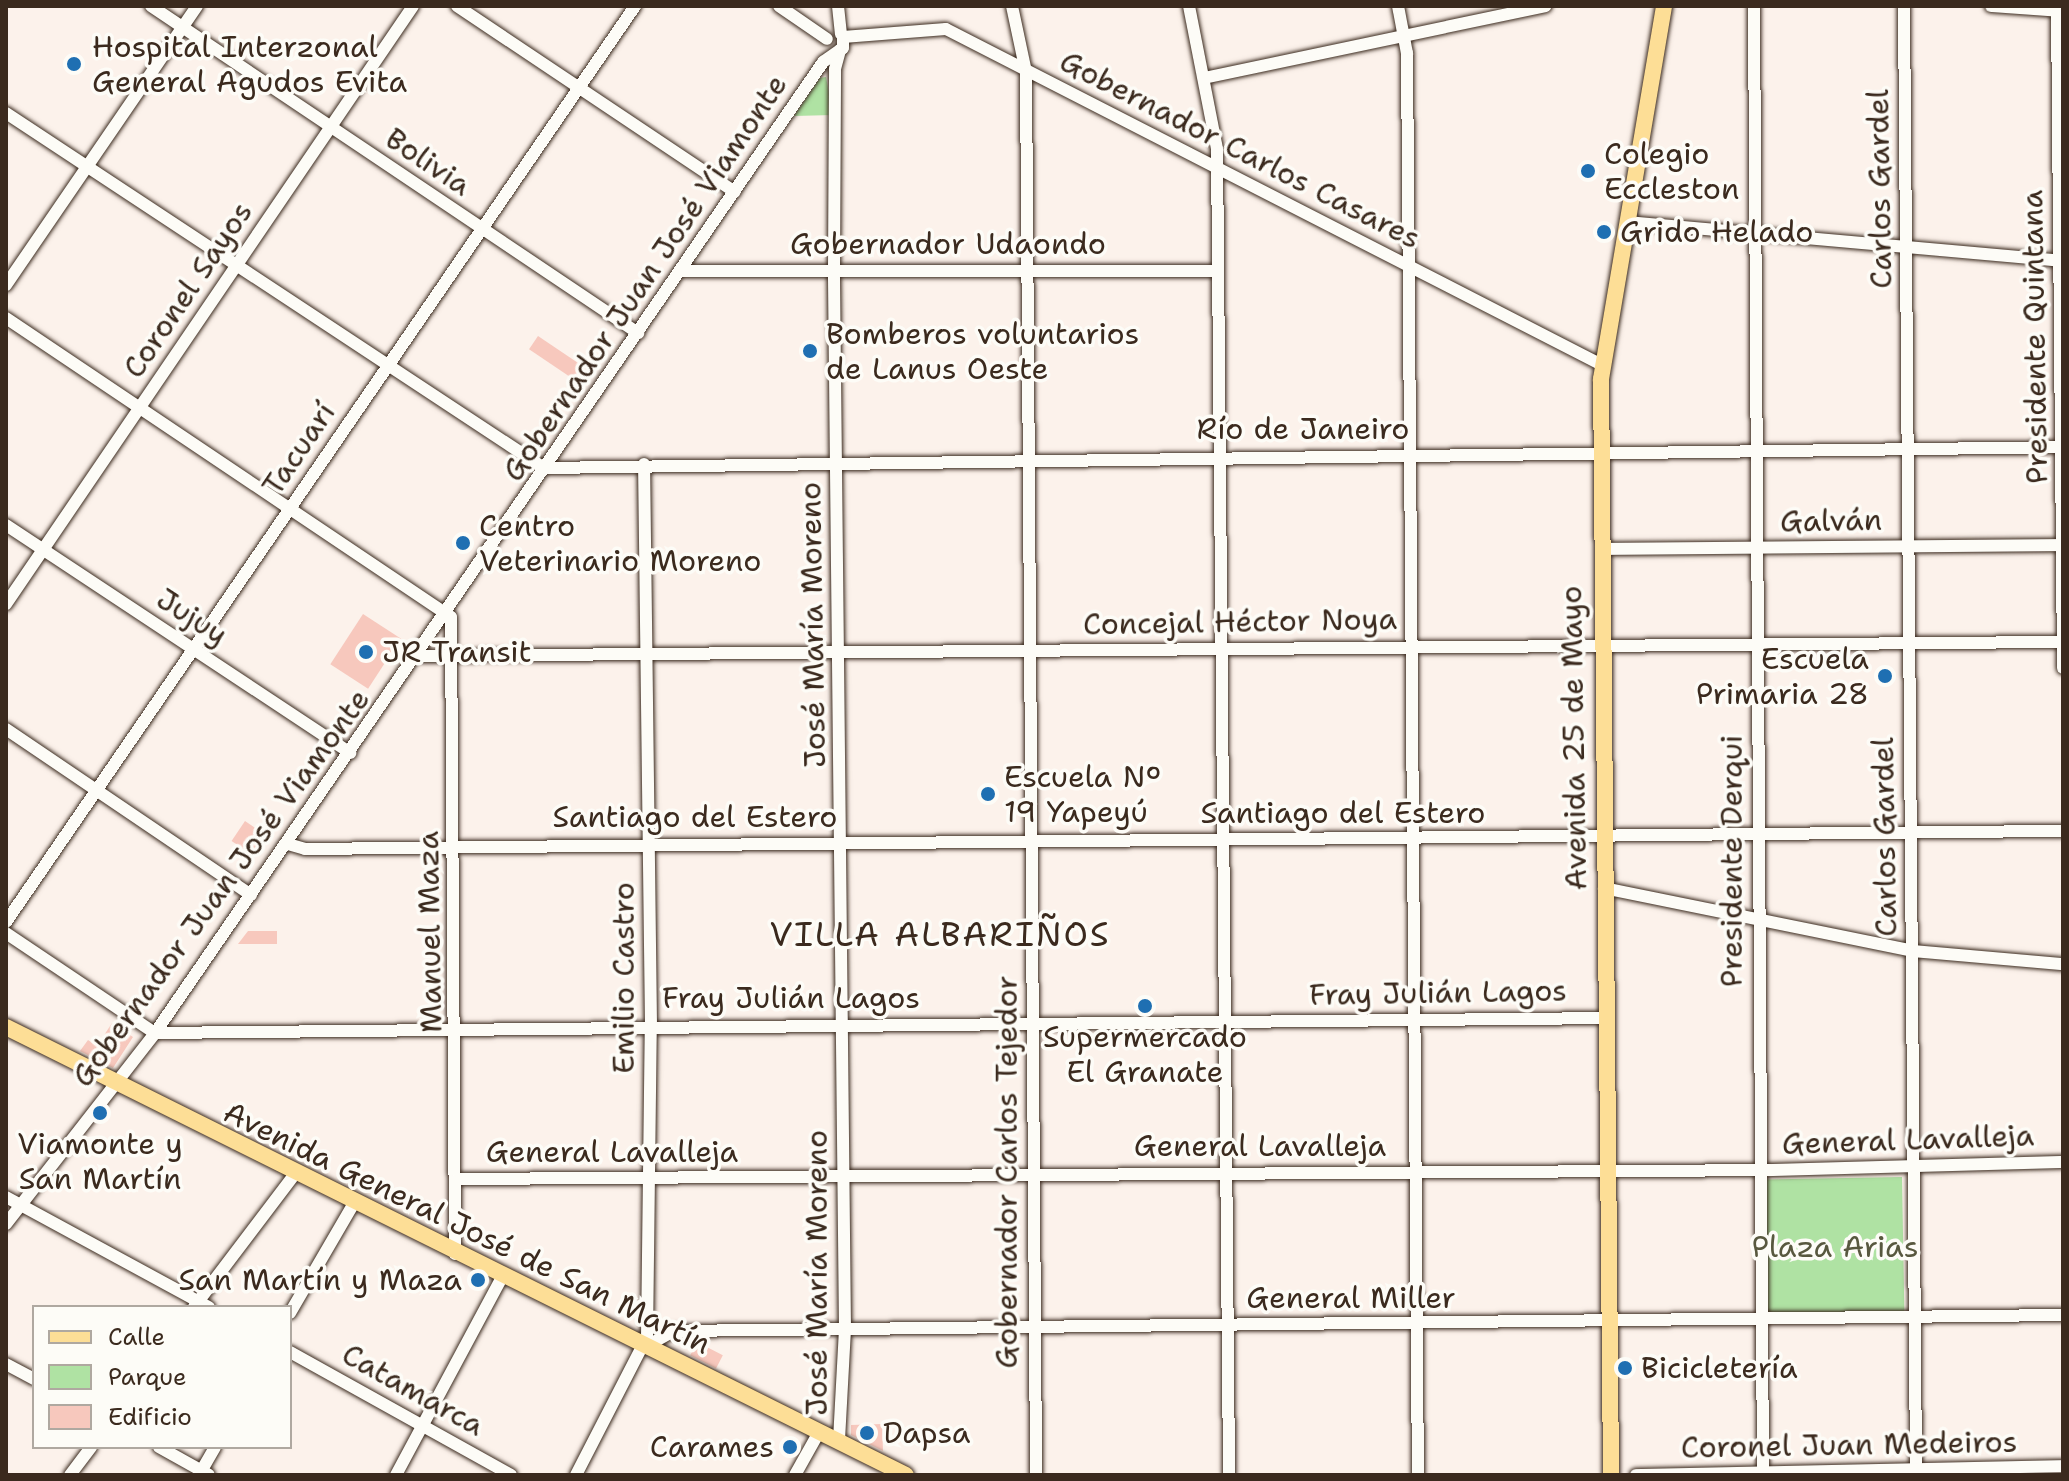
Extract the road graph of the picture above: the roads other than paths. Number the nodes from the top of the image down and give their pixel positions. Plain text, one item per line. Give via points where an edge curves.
1 (151, 6) edge
2 (197, 6) edge
3 (413, 6) edge
4 (457, 6) edge
5 (635, 6) edge
6 (779, 6) edge
7 (838, 6) edge
8 (1012, 6) edge
9 (1189, 6) edge
10 (1398, 6) edge
11 (1545, 6) edge
12 (1664, 6) edge
13 (1754, 6) edge
14 (1904, 6) edge
15 (1991, 6) edge
16 (2059, 9) edge
17 (183, 28) junction
18 (1404, 35) junction
19 (836, 42) junction
20 (1026, 72) junction
21 (1204, 78) junction
22 (579, 88) junction
23 (6, 113) edge
24 (331, 127) junction
25 (1216, 165) junction
26 (85, 168) junction
27 (735, 192) junction
28 (1627, 222) junction
29 (481, 229) junction
30 (1756, 236) junction
31 (1906, 248) junction
32 (2061, 261) edge
33 (1407, 264) junction
34 (233, 268) junction
35 (1026, 268) junction
36 (834, 270) junction
37 (682, 271) junction
38 (1215, 271) junction
39 (6, 285) edge
40 (6, 318) edge
41 (638, 333) junction
42 (1602, 365) junction
43 (386, 369) junction
44 (140, 407) junction
45 (2062, 447) edge
46 (1756, 450) junction
47 (1908, 451) junction
48 (1601, 452) junction
49 (1409, 454) junction
50 (1217, 456) junction
51 (1028, 458) junction
52 (837, 462) junction
53 (644, 464) junction
54 (544, 468) junction
55 (290, 508) junction
56 (6, 525) edge
57 (2063, 545) edge
58 (1908, 546) junction
59 (1757, 548) junction
60 (42, 549) junction
61 (1601, 549) junction
62 (6, 604) edge
63 (446, 612) junction
64 (1909, 641) junction
65 (1601, 642) junction
66 (1757, 642) junction
67 (2063, 642) edge
68 (1410, 646) junction
69 (1220, 648) junction
70 (193, 649) junction
71 (1029, 651) junction
72 (647, 652) junction
73 (840, 652) junction
74 (453, 655) junction
75 (418, 656) junction
76 (2063, 668) edge
77 (6, 729) edge
78 (350, 753) junction
79 (97, 790) junction
80 (2063, 831) edge
81 (1759, 835) junction
82 (1912, 835) junction
83 (1603, 836) junction
84 (1223, 840) junction
85 (1414, 840) junction
86 (842, 842) junction
87 (1031, 842) junction
88 (649, 843) junction
89 (288, 844) junction
90 (455, 845) junction
91 (1604, 888) junction
92 (251, 895) junction
93 (1758, 920) junction
94 (6, 922) edge
95 (6, 933) edge
96 (1913, 951) junction
97 (2063, 964) edge
98 (1606, 1018) junction
99 (1414, 1020) junction
100 (1224, 1021) junction
101 (1033, 1022) junction
102 (844, 1024) junction
103 (651, 1025) junction
104 (6, 1027) edge
105 (457, 1028) junction
106 (155, 1033) junction
107 (114, 1085) junction
108 (2063, 1162) edge
109 (1912, 1167) junction
110 (1758, 1169) junction
111 (1609, 1170) junction
112 (1416, 1171) junction
113 (1225, 1173) junction
114 (295, 1174) junction
115 (1034, 1174) junction
116 (843, 1177) junction
117 (652, 1178) junction
118 (458, 1179) junction
119 (6, 1197) edge
120 (354, 1203) junction
121 (21, 1204) junction
122 (6, 1224) edge
123 (455, 1254) junction
124 (502, 1277) junction
125 (200, 1305) edge
126 (292, 1310) edge
127 (2063, 1315) edge
128 (1914, 1319) junction
129 (1610, 1322) junction
130 (1227, 1323) junction
131 (1761, 1323) junction
132 (1416, 1325) junction
133 (1034, 1326) junction
134 (845, 1329) junction
135 (643, 1348) junction
136 (292, 1353) edge
137 (6, 1364) edge
138 (32, 1378) edge
139 (423, 1425) junction
140 (819, 1432) junction
141 (839, 1440) junction
142 (90, 1449) edge
143 (162, 1449) edge
144 (214, 1449) edge
145 (2063, 1466) edge
146 (1916, 1473) edge
147 (203, 1474) edge
148 (1763, 1474) edge
149 (70, 1475) edge
150 (396, 1475) edge
151 (511, 1475) edge
152 (576, 1475) edge
153 (795, 1475) edge
154 (906, 1475) edge
155 (1036, 1475) edge
156 (1229, 1475) edge
157 (1418, 1475) edge
158 (1611, 1475) edge
159 (1636, 1475) edge

1 - 17 street, Bolivia
2 - 17 street
3 - 24 street, Coronel Sayos
4 - 22 street
5 - 22 street, Tacuarí
6 - 19 street
7 - 19 street, José María Moreno
8 - 20 street, Gobernador Carlos Tejedor
9 - 21 street
10 - 18 street
11 - 18 street
12 - 28 main road, Avenida 25 de Mayo
13 - 30 street, Presidente Derqui
14 - 31 street, Carlos Gardel
15 - 16 street
16 - 32 street, Presidente Quintana
17 - 24 street, Bolivia
17 - 26 street
18 - 21 street
18 - 33 street
19 - 20 street, Gobernador Carlos Casares via 935,27
19 - 27 street, Gobernador Juan José Viamonte
19 - 36 street, José María Moreno
20 - 25 street, Gobernador Carlos Casares
20 - 35 street, Gobernador Carlos Tejedor
21 - 25 street
22 - 27 street
22 - 29 street, Tacuarí
23 - 26 street
24 - 29 street, Bolivia
24 - 34 street, Coronel Sayos
25 - 33 street, Gobernador Carlos Casares
25 - 38 street
26 - 34 street
26 - 39 street
27 - 37 street, Gobernador Juan José Viamonte
28 - 30 street
28 - 42 main road, Avenida 25 de Mayo
29 - 41 street, Bolivia
29 - 43 street, Tacuarí
30 - 31 street
30 - 46 street, Presidente Derqui
31 - 32 street
31 - 47 street, Carlos Gardel
32 - 45 street, Presidente Quintana
33 - 42 street, Gobernador Carlos Casares
33 - 49 street
34 - 43 street
34 - 44 street, Coronel Sayos
35 - 36 street, Gobernador Udaondo
35 - 38 street, Gobernador Udaondo
35 - 51 street, Gobernador Carlos Tejedor
36 - 37 street, Gobernador Udaondo
36 - 52 street, José María Moreno
37 - 41 street, Gobernador Juan José Viamonte
38 - 50 street
40 - 44 street
41 - 54 street, Gobernador Juan José Viamonte
42 - 48 main road, Avenida 25 de Mayo
43 - 54 street
43 - 55 street, Tacuarí
44 - 55 street
44 - 60 street, Coronel Sayos
45 - 47 street, Río de Janeiro
45 - 57 street, Presidente Quintana
46 - 47 street, Río de Janeiro
46 - 48 street, Río de Janeiro
46 - 59 street, Presidente Derqui
47 - 58 street, Carlos Gardel
48 - 49 street, Río de Janeiro
48 - 61 main road, Avenida 25 de Mayo
49 - 50 street, Río de Janeiro
49 - 68 street
50 - 51 street, Río de Janeiro
50 - 69 street
51 - 52 street, Río de Janeiro
51 - 71 street, Gobernador Carlos Tejedor
52 - 53 street, Río de Janeiro
52 - 73 street, José María Moreno
53 - 54 street, Río de Janeiro
53 - 72 street, Emilio Castro
54 - 63 street, Gobernador Juan José Viamonte
55 - 63 street
55 - 70 street, Tacuarí
56 - 60 street, Jujuy
57 - 58 street, Galván
57 - 67 street, Presidente Quintana
58 - 59 street, Galván
58 - 64 street, Carlos Gardel
59 - 61 street, Galván
59 - 66 street, Presidente Derqui
60 - 62 street, Coronel Sayos
60 - 70 street, Jujuy
61 - 65 main road, Avenida 25 de Mayo
63 - 74 street, Manuel Maza
63 - 75 street, Gobernador Juan José Viamonte
64 - 66 street, Concejal Héctor Noya
64 - 67 street, Concejal Héctor Noya
64 - 82 street, Carlos Gardel
65 - 66 street, Concejal Héctor Noya
65 - 68 street, Concejal Héctor Noya
65 - 83 main road, Avenida 25 de Mayo
66 - 81 street, Presidente Derqui
67 - 76 street, Presidente Quintana
68 - 69 street, Concejal Héctor Noya
68 - 85 street
69 - 71 street, Concejal Héctor Noya
69 - 84 street
70 - 78 street, Jujuy
70 - 79 street, Tacuarí
71 - 73 street, Concejal Héctor Noya
71 - 87 street, Gobernador Carlos Tejedor
72 - 73 street, Concejal Héctor Noya
72 - 74 street, Concejal Héctor Noya
72 - 88 street, Emilio Castro
73 - 86 street, José María Moreno
74 - 75 street, Concejal Héctor Noya
74 - 90 street, Manuel Maza
75 - 78 street, Gobernador Juan José Viamonte
77 - 79 street
78 - 89 street, Gobernador Juan José Viamonte
79 - 92 street
79 - 94 street, Tacuarí
80 - 82 street, Santiago del Estero
81 - 82 street, Santiago del Estero
81 - 83 street, Santiago del Estero
81 - 93 street, Presidente Derqui
82 - 96 street, Carlos Gardel
83 - 85 street, Santiago del Estero
83 - 91 main road, Avenida 25 de Mayo
84 - 85 street, Santiago del Estero
84 - 87 street, Santiago del Estero
84 - 100 street
85 - 99 street
86 - 87 street, Santiago del Estero
86 - 88 street, Santiago del Estero
86 - 102 street, José María Moreno
87 - 101 street, Gobernador Carlos Tejedor
88 - 90 street, Santiago del Estero
88 - 103 street, Emilio Castro
89 - 90 street, Santiago del Estero via 305,849
89 - 92 street, Gobernador Juan José Viamonte
90 - 105 street, Manuel Maza
91 - 93 street
91 - 98 main road, Avenida 25 de Mayo
92 - 106 street, Gobernador Juan José Viamonte
93 - 96 street
93 - 110 street, Presidente Derqui
95 - 106 street
96 - 97 street
96 - 109 street, Carlos Gardel
98 - 99 street, Fray Julián Lagos
98 - 111 main road, Avenida 25 de Mayo
99 - 100 street, Fray Julián Lagos
99 - 112 street
100 - 101 street, Fray Julián Lagos
100 - 113 street
101 - 102 street, Fray Julián Lagos
101 - 115 street, Gobernador Carlos Tejedor
102 - 103 street, Fray Julián Lagos
102 - 116 street, José María Moreno
103 - 105 street, Fray Julián Lagos
103 - 117 street, Emilio Castro
104 - 107 main road, Avenida General José de San Martín
105 - 106 street, Fray Julián Lagos
105 - 118 street, Manuel Maza
106 - 107 street, Gobernador Juan José Viamonte
107 - 114 main road, Avenida General José de San Martín
107 - 121 street, Gobernador Juan José Viamonte
108 - 109 street, General Lavalleja
109 - 110 street, General Lavalleja
109 - 128 street, Carlos Gardel
110 - 111 street, General Lavalleja
110 - 131 street, Presidente Derqui
111 - 112 street, General Lavalleja
111 - 129 main road, Avenida 25 de Mayo
112 - 113 street, General Lavalleja
112 - 132 street
113 - 115 street, General Lavalleja
113 - 130 street
114 - 120 main road, Avenida General José de San Martín
114 - 125 street
115 - 116 street, General Lavalleja
115 - 133 street, Gobernador Carlos Tejedor
116 - 117 street, General Lavalleja
116 - 134 street, José María Moreno
117 - 118 street, General Lavalleja
117 - 135 street, Emilio Castro
118 - 123 street, Manuel Maza
119 - 121 street
120 - 123 main road, Avenida General José de San Martín
120 - 126 street
121 - 122 street, Gobernador Juan José Viamonte
121 - 125 street
123 - 124 main road, Avenida General José de San Martín
124 - 135 main road, Avenida General José de San Martín
124 - 139 street
127 - 128 street, General Miller
128 - 131 street, General Miller
128 - 146 street, Carlos Gardel
129 - 131 street, General Miller
129 - 132 street, General Miller
129 - 158 main road, Avenida 25 de Mayo
130 - 132 street, General Miller
130 - 133 street, General Miller
130 - 156 street
131 - 148 street, Presidente Derqui
132 - 157 street
133 - 134 street, General Miller
133 - 155 street, Gobernador Carlos Tejedor
134 - 135 street, General Miller via 674,1331
134 - 141 street, José María Moreno
135 - 140 main road, Avenida General José de San Martín
135 - 152 street, Emilio Castro
136 - 139 street, Catamarca
137 - 138 street
139 - 150 street
139 - 151 street, Catamarca
140 - 141 main road, Avenida General José de San Martín
140 - 153 street, José María Moreno
141 - 154 main road, Avenida General José de San Martín
142 - 149 street
143 - 147 street
144 - 147 street
145 - 146 street, Coronel Juan Medeiros
146 - 148 street, Coronel Juan Medeiros
148 - 159 street, Coronel Juan Medeiros

